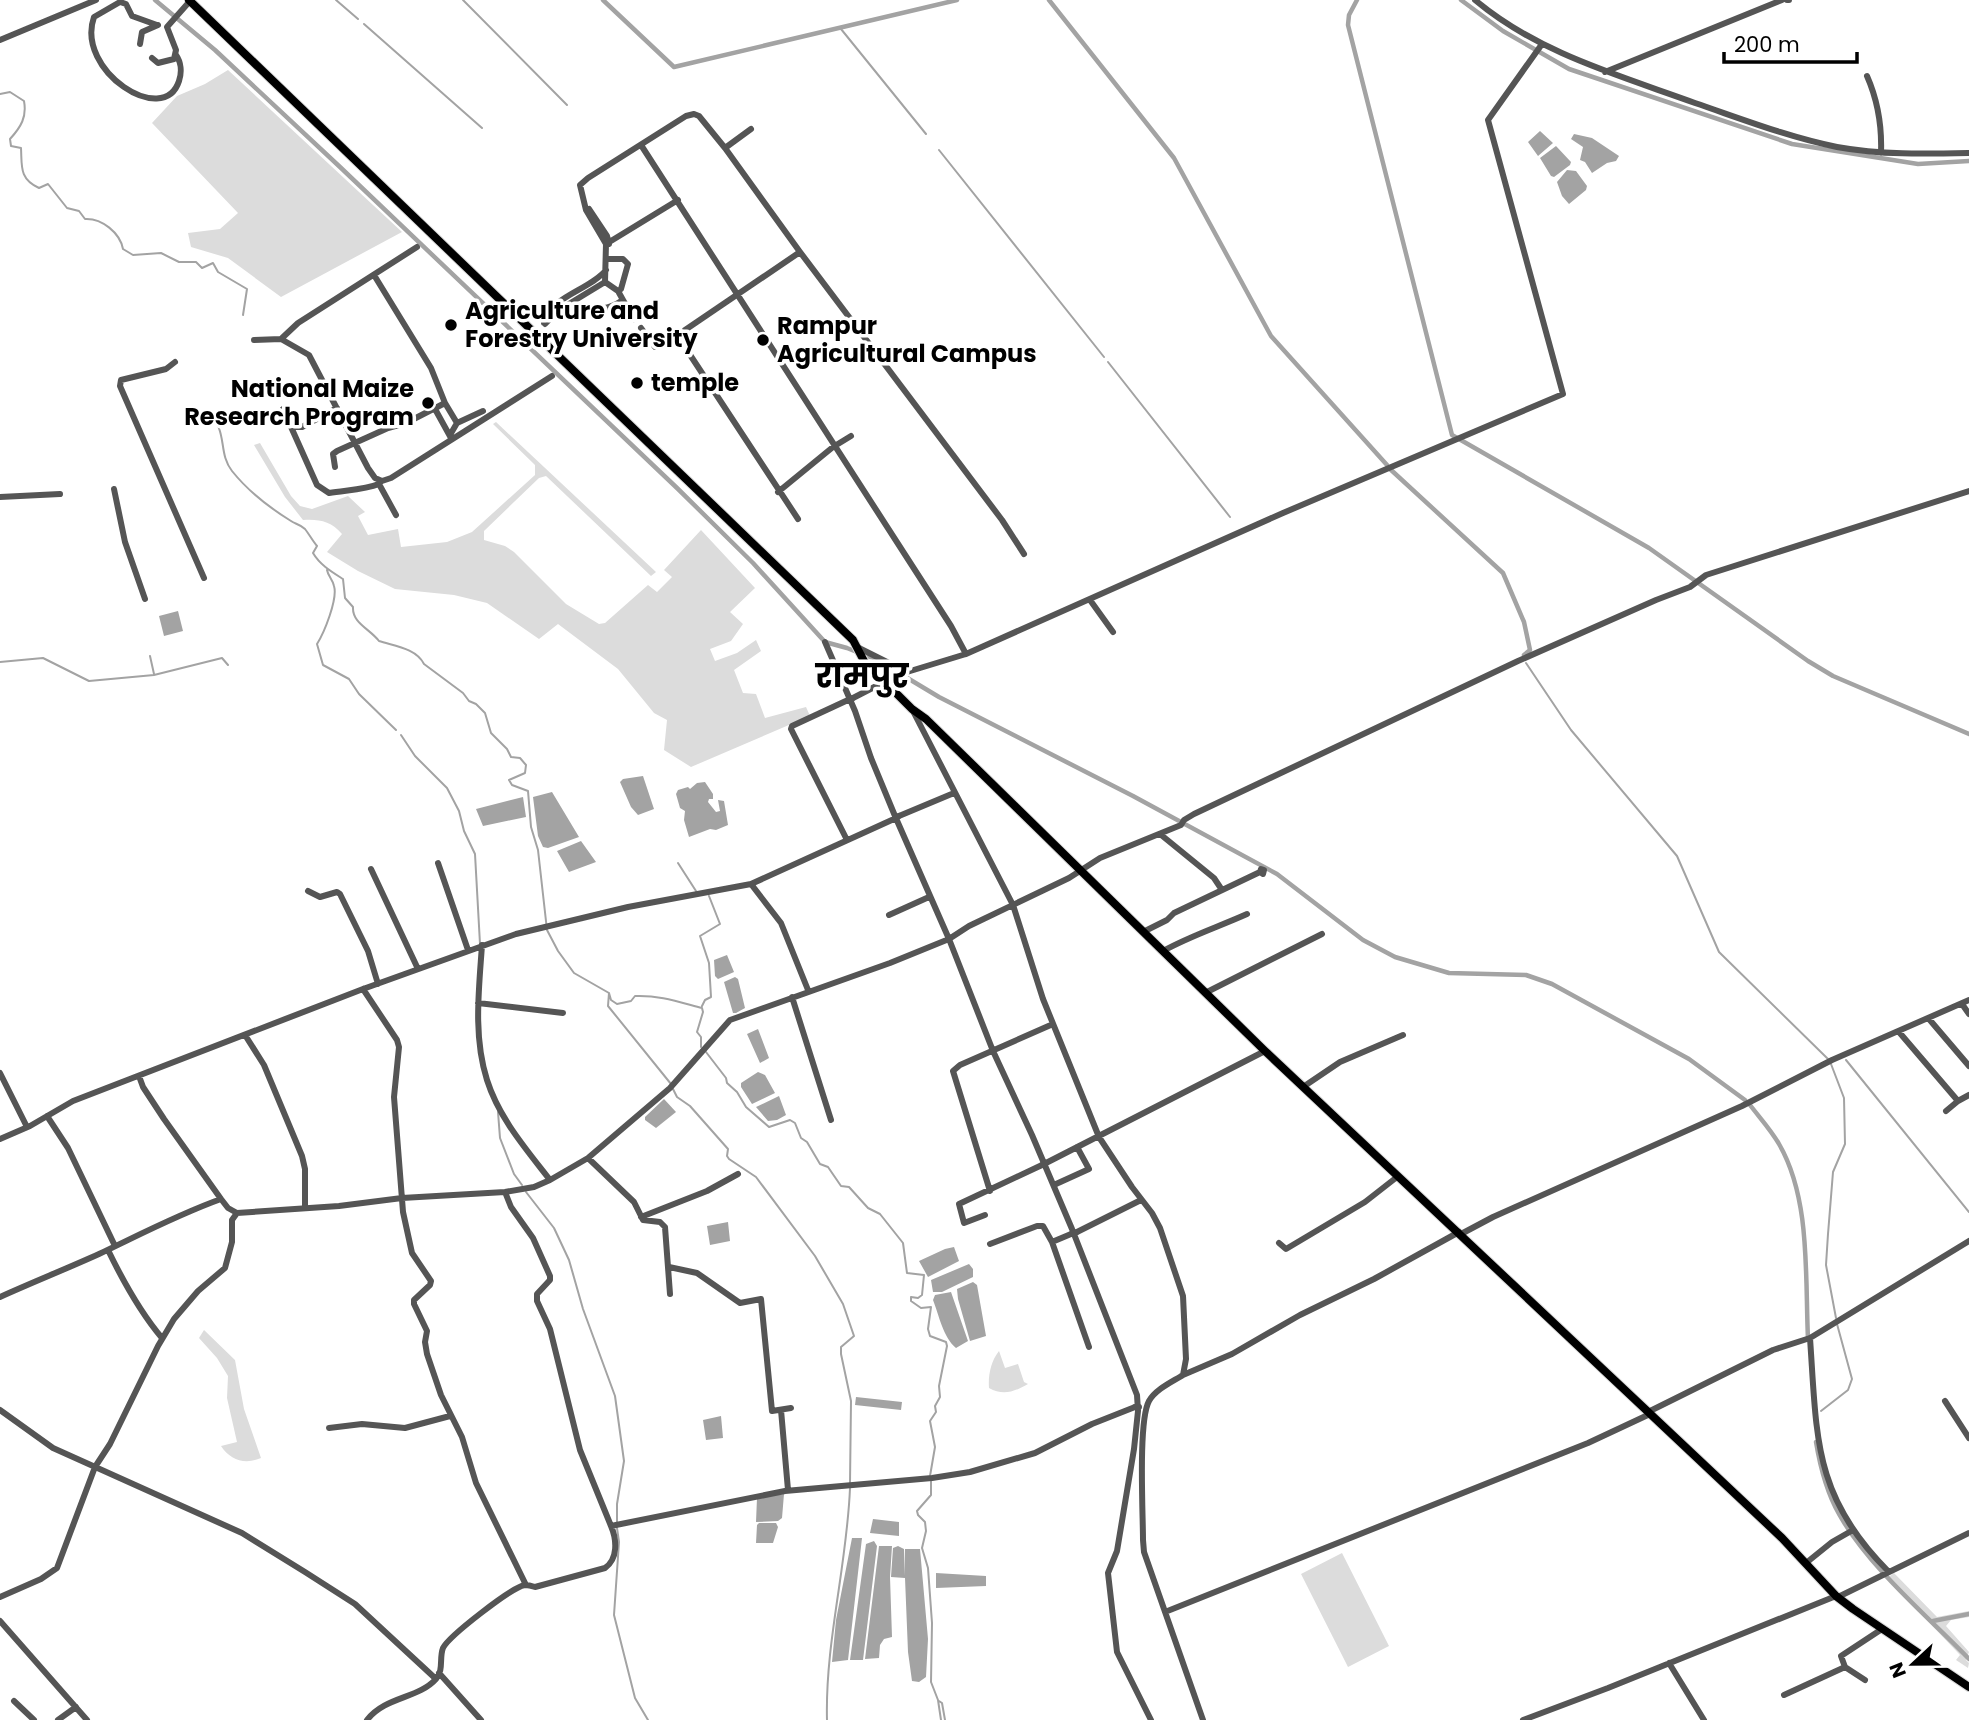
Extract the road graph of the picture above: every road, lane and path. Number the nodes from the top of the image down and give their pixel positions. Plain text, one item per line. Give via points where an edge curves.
1 (96, 0) edge
2 (189, 0) edge
3 (1475, 0) edge
4 (1786, 0) edge
5 (157, 25) junction
6 (167, 27) junction
7 (0, 40) edge
8 (140, 44) dead end
9 (1540, 48) junction
10 (176, 55) junction
11 (152, 58) dead end
12 (1605, 72) junction
13 (1867, 76) dead end
14 (751, 129) dead end
15 (641, 145) junction
16 (725, 148) junction
17 (1881, 153) junction
18 (1969, 153) edge
19 (678, 200) junction
20 (417, 247) dead end
21 (607, 253) junction
22 (800, 253) junction
23 (374, 275) junction
24 (605, 282) junction
25 (618, 291) junction
26 (738, 295) junction
27 (623, 300) junction
28 (569, 305) junction
29 (634, 319) dead end
30 (641, 328) dead end
31 (677, 335) junction
32 (281, 339) junction
33 (254, 340) dead end
34 (175, 362) dead end
35 (552, 376) dead end
36 (445, 403) junction
37 (337, 408) junction
38 (284, 409) dead end
39 (435, 409) junction
40 (483, 411) dead end
41 (457, 423) junction
42 (293, 427) junction
43 (851, 436) dead end
44 (451, 437) junction
45 (355, 443) junction
46 (833, 447) junction
47 (335, 467) dead end
48 (380, 483) junction
49 (114, 489) dead end
50 (1969, 491) edge
51 (778, 492) junction
52 (60, 494) dead end
53 (0, 497) edge
54 (396, 515) dead end
55 (798, 519) dead end
56 (1024, 554) dead end
57 (204, 578) dead end
58 (145, 599) dead end
59 (1090, 600) junction
60 (1113, 632) dead end
61 (825, 642) dead end
62 (858, 649) junction
63 (966, 654) junction
64 (903, 675) junction
65 (889, 684) junction
66 (912, 709) junction
67 (954, 793) junction
68 (1160, 834) junction
69 (847, 840) junction
70 (438, 863) dead end
71 (371, 869) dead end
72 (1080, 871) junction
73 (1259, 872) dead end
74 (751, 884) junction
75 (1222, 890) junction
76 (309, 891) dead end
77 (929, 897) junction
78 (1013, 905) junction
79 (1247, 914) dead end
80 (889, 915) dead end
81 (1143, 932) junction
82 (1322, 934) dead end
83 (947, 939) junction
84 (482, 945) junction
85 (468, 950) junction
86 (1163, 951) junction
87 (418, 969) junction
88 (378, 984) junction
89 (363, 989) junction
90 (808, 990) junction
91 (1205, 993) junction
92 (792, 997) junction
93 (1969, 1000) edge
94 (478, 1003) junction
95 (1962, 1004) junction
96 (563, 1013) dead end
97 (1969, 1014) edge
98 (1929, 1018) junction
99 (1053, 1024) junction
100 (1899, 1032) junction
101 (245, 1035) junction
102 (1403, 1035) dead end
103 (993, 1051) junction
104 (1265, 1051) junction
105 (1969, 1066) edge
106 (0, 1073) edge
107 (139, 1076) junction
108 (1303, 1087) junction
109 (1969, 1095) edge
110 (1958, 1101) junction
111 (1946, 1111) dead end
112 (47, 1116) junction
113 (831, 1120) dead end
114 (27, 1127) junction
115 (1099, 1137) junction
116 (0, 1139) edge
117 (1077, 1147) junction
118 (588, 1158) junction
119 (738, 1174) dead end
120 (1396, 1177) junction
121 (550, 1180) junction
122 (1056, 1184) dead end
123 (990, 1191) junction
124 (505, 1192) junction
125 (402, 1198) junction
126 (221, 1199) junction
127 (1142, 1200) junction
128 (305, 1208) junction
129 (237, 1213) junction
130 (985, 1215) dead end
131 (641, 1217) junction
132 (1460, 1233) junction
133 (1969, 1241) edge
134 (1052, 1242) junction
135 (1279, 1243) dead end
136 (990, 1244) dead end
137 (112, 1248) junction
138 (669, 1266) junction
139 (670, 1294) dead end
140 (0, 1297) edge
141 (1807, 1338) junction
142 (162, 1339) junction
143 (1089, 1347) dead end
144 (1183, 1375) junction
145 (1945, 1401) dead end
146 (1140, 1407) junction
147 (791, 1408) dead end
148 (0, 1410) edge
149 (781, 1410) junction
150 (1649, 1413) junction
151 (450, 1416) junction
152 (329, 1427) dead end
153 (1969, 1438) edge
154 (95, 1467) junction
155 (788, 1490) junction
156 (611, 1526) junction
157 (1851, 1532) junction
158 (1969, 1533) edge
159 (1806, 1563) junction
160 (1886, 1574) junction
161 (526, 1585) junction
162 (0, 1597) edge
163 (1837, 1597) junction
164 (1165, 1612) junction
165 (0, 1621) edge
166 (1881, 1629) junction
167 (1669, 1663) junction
168 (1845, 1667) junction
169 (438, 1676) junction
170 (1865, 1680) dead end
171 (1969, 1686) edge
172 (1784, 1695) dead end
173 (14, 1701) dead end
174 (76, 1707) junction
175 (34, 1720) edge
176 (58, 1720) edge
177 (87, 1720) edge
178 (367, 1720) edge
179 (481, 1720) edge
180 (1151, 1720) edge
181 (1203, 1720) edge
182 (1523, 1720) edge
183 (1704, 1720) edge

1 - 7 street
2 - 6 street
2 - 62 main road
3 - 9 street
4 - 12 street
5 - 6 street
5 - 8 street via 142,32
5 - 10 street via 132,16 120,2 94,18 92,47 109,75 134,94 150,98 175,90 181,72
6 - 10 street
9 - 12 street
9 - 59 street via 1488,120 1563,394
10 - 11 street via 162,63
12 - 17 street via 1782,133
13 - 17 street via 1881,127
14 - 16 street
15 - 16 street via 694,114
15 - 19 street
15 - 21 street via 580,185
16 - 22 street
17 - 18 street
19 - 21 street
19 - 26 street
20 - 23 street
21 - 24 street
21 - 25 street via 628,264
21 - 28 street via 605,272 553,308 545,323
22 - 26 street
22 - 56 street
23 - 32 street via 300,321
23 - 36 street via 431,368
24 - 25 street
24 - 28 street
25 - 27 street
26 - 31 street
26 - 46 street
27 - 28 street via 607,309
27 - 29 street
30 - 31 street via 655,347
31 - 51 street
32 - 33 street
32 - 37 street via 309,355
34 - 57 street via 166,369 121,380 120,386
35 - 44 street
36 - 39 street
36 - 41 street
37 - 42 street via 302,427
37 - 45 street
38 - 42 street
39 - 44 street
39 - 45 street
40 - 41 street
41 - 44 street
42 - 48 street via 317,485 325,491 366,489
43 - 46 street
44 - 48 street
45 - 47 street via 332,454
45 - 48 street
46 - 51 street
46 - 63 street
48 - 54 street
49 - 58 street via 125,542
50 - 68 street via 1706,575
51 - 55 street
52 - 53 street
59 - 60 street
59 - 63 street
61 - 77 street
62 - 64 street
62 - 65 main road
63 - 64 street
64 - 65 street
65 - 66 main road
65 - 69 street via 791,729
66 - 67 street
66 - 72 main road
67 - 69 street
67 - 78 street
68 - 72 street
68 - 75 street via 1214,878
69 - 74 street
70 - 85 street
71 - 87 street
72 - 78 street
72 - 81 main road
73 - 75 street
74 - 84 street via 628,906
74 - 90 street via 781,923
75 - 81 street
76 - 88 street via 320,897 340,894 368,951
77 - 80 street
77 - 83 street
78 - 83 street
78 - 99 street
79 - 86 street
81 - 86 main road
82 - 91 street
83 - 90 street
83 - 103 street
84 - 85 street
84 - 94 street
85 - 87 street
86 - 91 main road
87 - 88 street
88 - 89 street
89 - 101 street
89 - 125 street via 399,1048 394,1097
90 - 92 street
91 - 104 main road
92 - 113 street
92 - 118 street via 730,1020 672,1086
93 - 95 street
94 - 96 street
94 - 121 street via 488,1083 506,1121
95 - 97 street
95 - 98 street
98 - 100 street
98 - 105 street
99 - 103 street
99 - 115 street
100 - 110 street
100 - 132 street
101 - 107 street
101 - 128 street via 264,1065 302,1156
102 - 108 street via 1340,1062
103 - 123 street via 953,1071
103 - 180 street via 1072,1229 1137,1395 1134,1449 1117,1551 1108,1573 1117,1652
104 - 108 main road
104 - 115 street
106 - 114 street
107 - 112 street
107 - 126 street
108 - 120 main road
109 - 110 street
110 - 111 street
112 - 114 street
112 - 137 street via 68,1148
114 - 116 street
115 - 117 street
115 - 127 street
117 - 122 street via 1089,1169
117 - 123 street
118 - 121 street
118 - 131 street via 634,1202
119 - 131 street
120 - 132 main road
120 - 135 street via 1365,1202 1286,1249
121 - 124 street
123 - 130 street via 959,1204 964,1223
124 - 125 street
124 - 156 street via 551,1276 537,1301 550,1329 580,1450
125 - 128 street
125 - 151 street via 412,1253 431,1281 414,1304 427,1331 427,1354
126 - 129 street
126 - 137 street
127 - 134 street
127 - 144 street via 1160,1228 1183,1296
128 - 129 street
129 - 142 street via 225,1268 198,1291
131 - 138 street via 665,1227
132 - 144 street via 1232,1354
132 - 150 main road
133 - 141 street
134 - 136 street via 1043,1226 1037,1226
134 - 143 street
137 - 140 street
137 - 142 street via 121,1277
138 - 139 street
138 - 149 street via 696,1273 740,1303 761,1299 772,1411
141 - 150 street via 1773,1350
141 - 157 street via 1822,1459
142 - 154 street
144 - 146 street
145 - 153 street
146 - 155 street via 1035,1453 971,1472
146 - 164 street via 1144,1552
147 - 149 street
148 - 154 street via 53,1448
149 - 155 street
150 - 159 main road
150 - 164 street via 1588,1443
151 - 152 street via 405,1428
151 - 161 street
154 - 162 street via 57,1568
154 - 169 street via 242,1533 355,1604
155 - 156 street
156 - 161 street via 611,1564 535,1587
157 - 159 street
157 - 160 street
158 - 160 street
159 - 163 main road
160 - 163 street
161 - 169 street via 485,1610 444,1644
163 - 166 main road
163 - 167 street
164 - 181 street
165 - 174 street
166 - 168 street via 1841,1656
166 - 171 main road
167 - 182 street
167 - 183 street
168 - 170 street
168 - 172 street
169 - 178 street via 423,1688 376,1709
169 - 179 street
173 - 175 street
174 - 176 street
174 - 177 street

